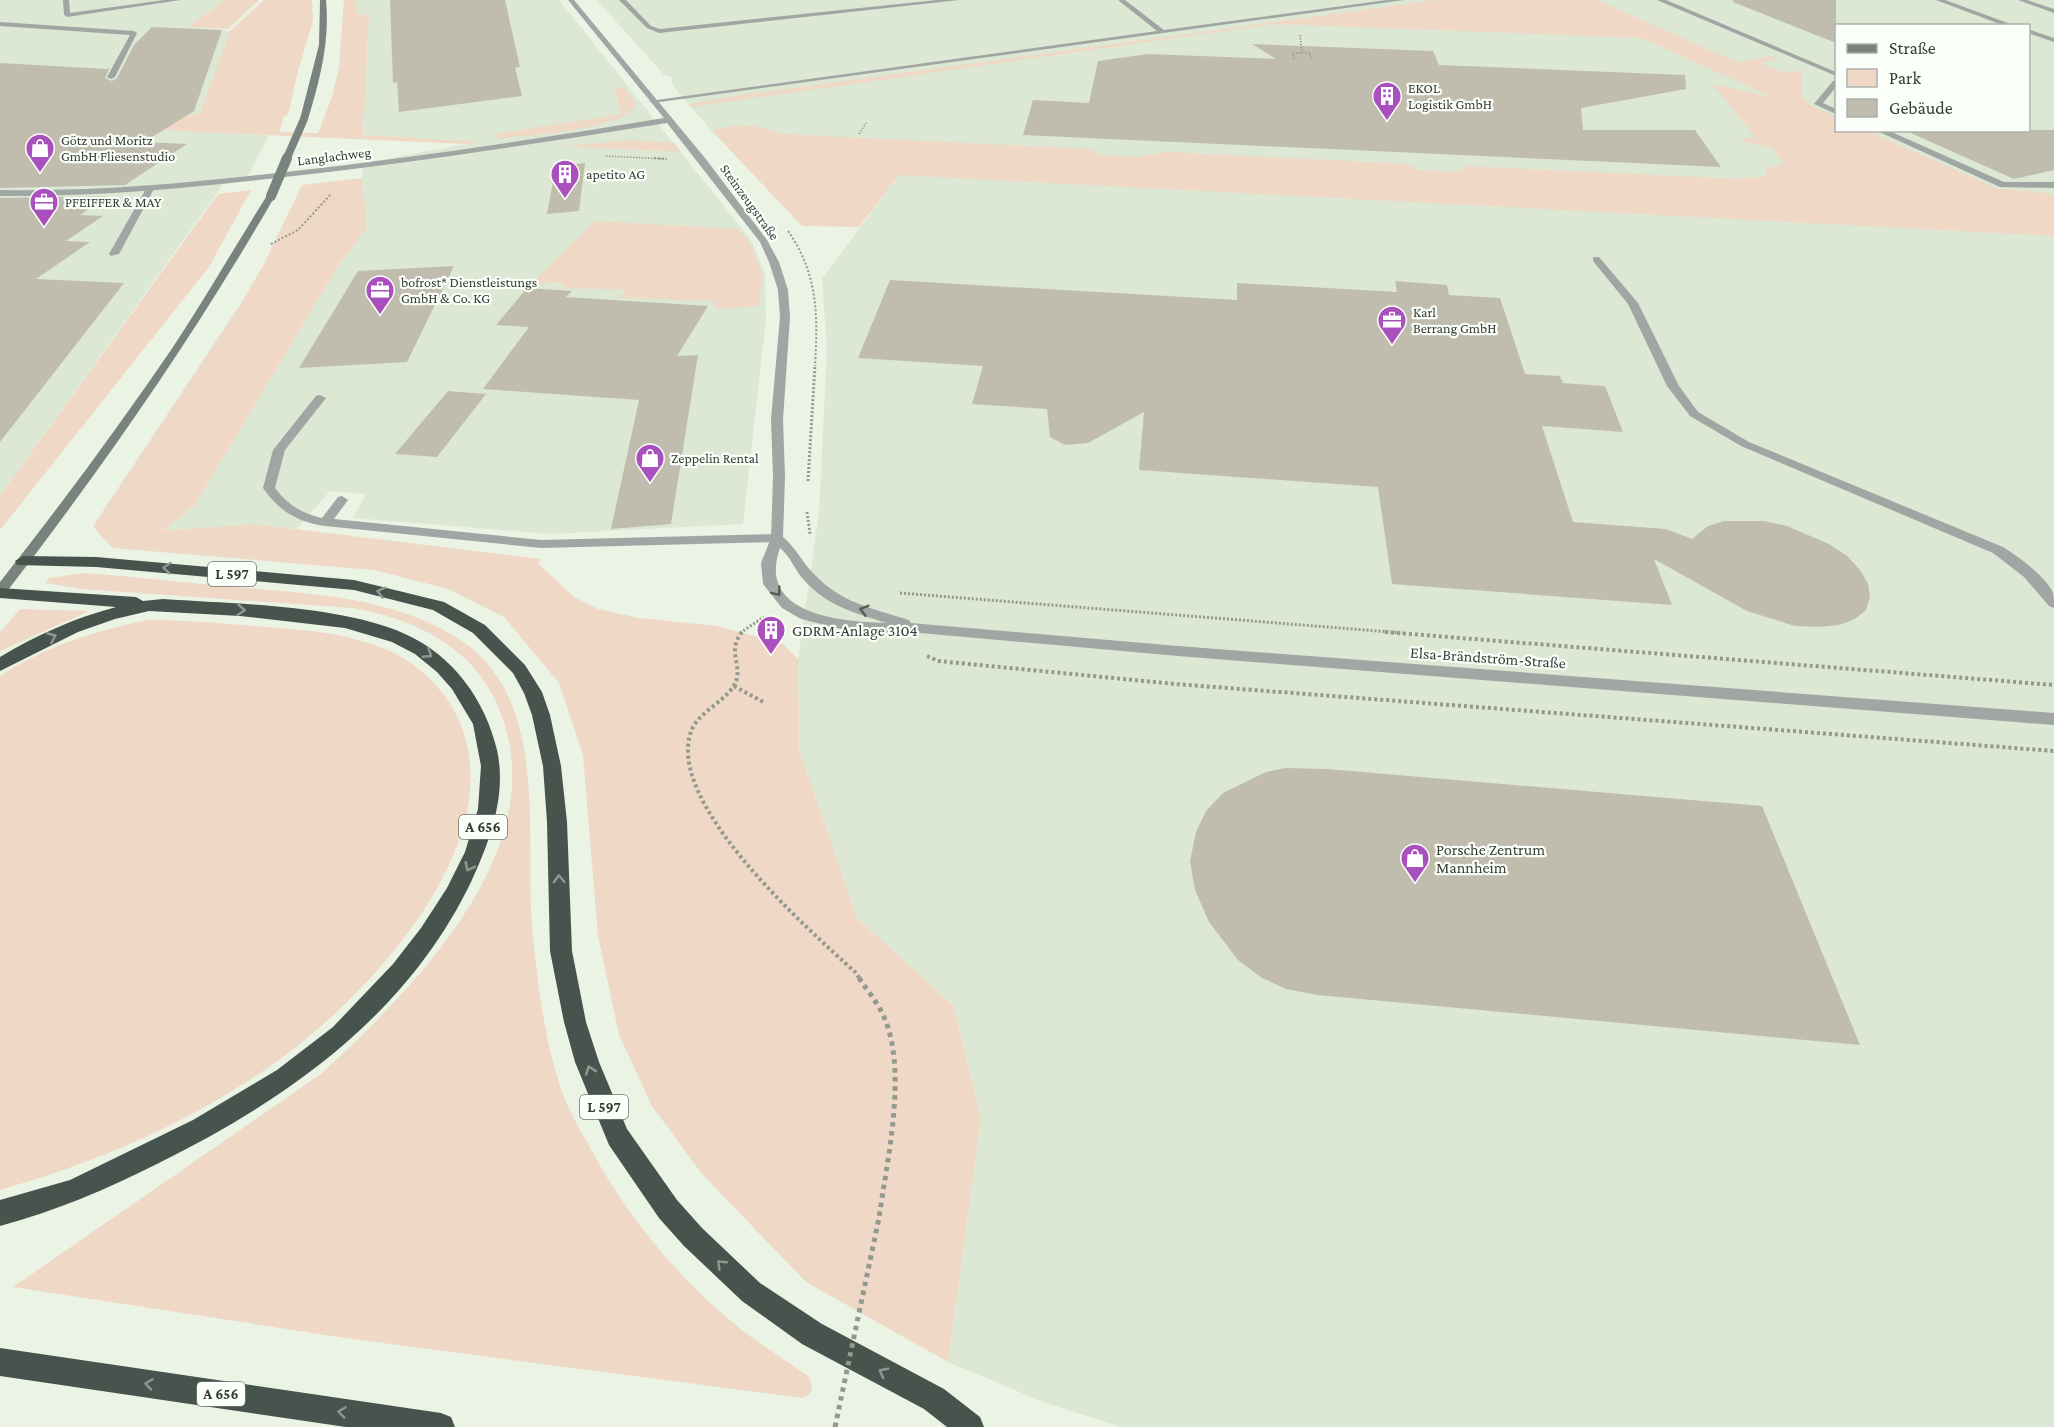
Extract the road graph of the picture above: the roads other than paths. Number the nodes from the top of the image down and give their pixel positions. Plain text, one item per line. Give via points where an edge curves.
1 (66, 0) edge
2 (178, 0) edge
3 (323, 0) edge
4 (572, 0) edge
5 (622, 0) edge
6 (850, 0) edge
7 (956, 0) edge
8 (1121, 0) edge
9 (1401, 0) edge
10 (1660, 0) edge
11 (1939, 0) edge
12 (2021, 0) edge
13 (857, 11) junction
14 (2054, 11) edge
15 (0, 24) edge
16 (2007, 24) edge
17 (1163, 32) junction
18 (2030, 32) edge
19 (2054, 40) edge
20 (1835, 74) edge
21 (111, 77) dead end
22 (1835, 84) edge
23 (653, 101) junction
24 (1835, 112) edge
25 (668, 120) junction
26 (1884, 132) edge
27 (2054, 185) edge
28 (150, 189) junction
29 (0, 193) edge
30 (114, 254) dead end
31 (1596, 260) dead end
32 (320, 398) dead end
33 (342, 500) dead end
34 (325, 522) junction
35 (777, 538) junction
36 (23, 561) junction
37 (0, 592) edge
38 (2054, 603) edge
39 (152, 604) junction
40 (920, 628) junction
41 (0, 665) edge
42 (2054, 719) edge
43 (0, 1213) edge
44 (0, 1362) edge
45 (441, 1427) edge
46 (970, 1427) edge

1 - 2 street via 66,15
3 - 36 main road, bridge via 325,16 318,74 271,196 218,285 106,450
4 - 23 street, Steinzeugstraße
5 - 13 street via 658,31
6 - 13 street
7 - 13 street
8 - 17 street
9 - 17 street
10 - 20 street
11 - 16 street
12 - 14 street
15 - 21 street via 134,33
17 - 23 street
18 - 19 street
22 - 24 street via 1818,104
23 - 25 street, Steinzeugstraße
25 - 28 street, Langlachweg via 378,164
25 - 35 street, Steinzeugstraße via 764,242 783,290
26 - 27 street via 2003,185
28 - 29 street, Langlachweg
28 - 30 street
31 - 38 street via 1633,303 1673,386 1694,414 1745,444 1998,550 2020,563
32 - 34 street via 279,450 269,488 277,501 304,519
33 - 34 street
34 - 35 street via 541,544
40 -> 35 street, Elsa-Brändström-Straße via 830,597
35 -> 40 street, Elsa-Brändström-Straße via 768,563 770,584 787,605 806,616 853,627
36 - 37 main road
46 -> 36 highway, L 597 via 934,1399 812,1334 751,1292 693,1237 618,1137 587,1062 561,951 557,822 543,724 533,692 519,669 486,635 438,606 354,585 96,562
37 - 39 highway, A 656
41 -> 39 highway, A 656 via 48,638
39 -> 43 highway, A 656 via 323,618 383,632 414,645 440,662 478,711 492,776 486,817 472,860 446,911 406,967 337,1038 257,1097 147,1157 59,1197
40 - 42 street, Elsa-Brändström-Straße
45 -> 44 highway, A 656

